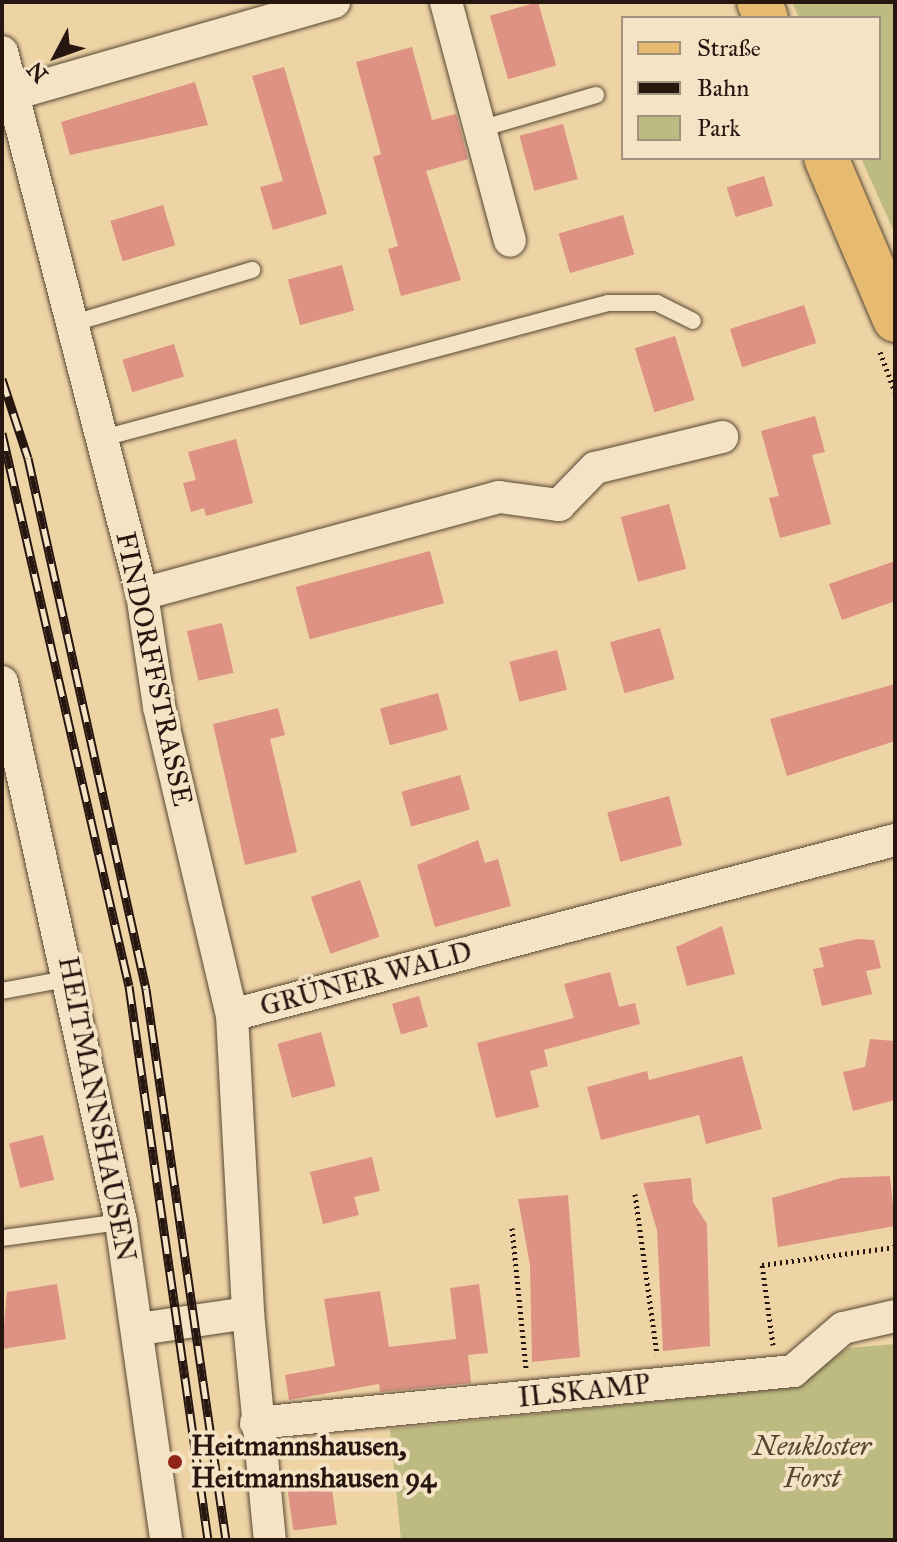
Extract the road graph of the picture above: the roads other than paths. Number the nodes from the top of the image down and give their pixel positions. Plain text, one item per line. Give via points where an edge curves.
1 (334, 2) edge
2 (446, 2) edge
3 (2, 52) edge
4 (17, 93) junction
5 (596, 95) dead end
6 (480, 129) junction
7 (827, 160) edge
8 (510, 241) dead end
9 (252, 270) dead end
10 (895, 320) edge
11 (693, 321) dead end
12 (74, 323) junction
13 (722, 437) dead end
14 (103, 438) junction
15 (142, 594) junction
16 (2, 682) edge
17 (895, 840) edge
18 (71, 978) junction
19 (2, 991) edge
20 (232, 1015) junction
21 (121, 1222) junction
22 (2, 1238) edge
23 (248, 1313) junction
24 (895, 1316) edge
25 (139, 1329) junction
26 (256, 1423) junction
27 (166, 1540) edge
28 (270, 1540) edge

1 - 4 street
2 - 6 street
3 - 4 street, FINDORFFSTRASSE
4 - 12 street, FINDORFFSTRASSE
5 - 6 lane
6 - 8 street
7 - 10 main road
9 - 12 lane
11 - 14 lane via 657,303 608,303
12 - 14 street, FINDORFFSTRASSE
13 - 15 street via 595,468 559,505 499,497
14 - 15 street, FINDORFFSTRASSE
15 - 20 street, FINDORFFSTRASSE via 159,707
16 - 18 street, HEITMANNSHAUSEN
17 - 20 street, GRÜNER WALD
18 - 19 lane
18 - 21 street, HEITMANNSHAUSEN
20 - 23 street, GRÜNER WALD
21 - 22 lane
21 - 25 street, HEITMANNSHAUSEN
23 - 25 street
23 - 26 street, GRÜNER WALD
24 - 26 street, ILSKAMP via 843,1328 793,1371
25 - 27 street, HEITMANNSHAUSEN
26 - 28 street, GRÜNER WALD

